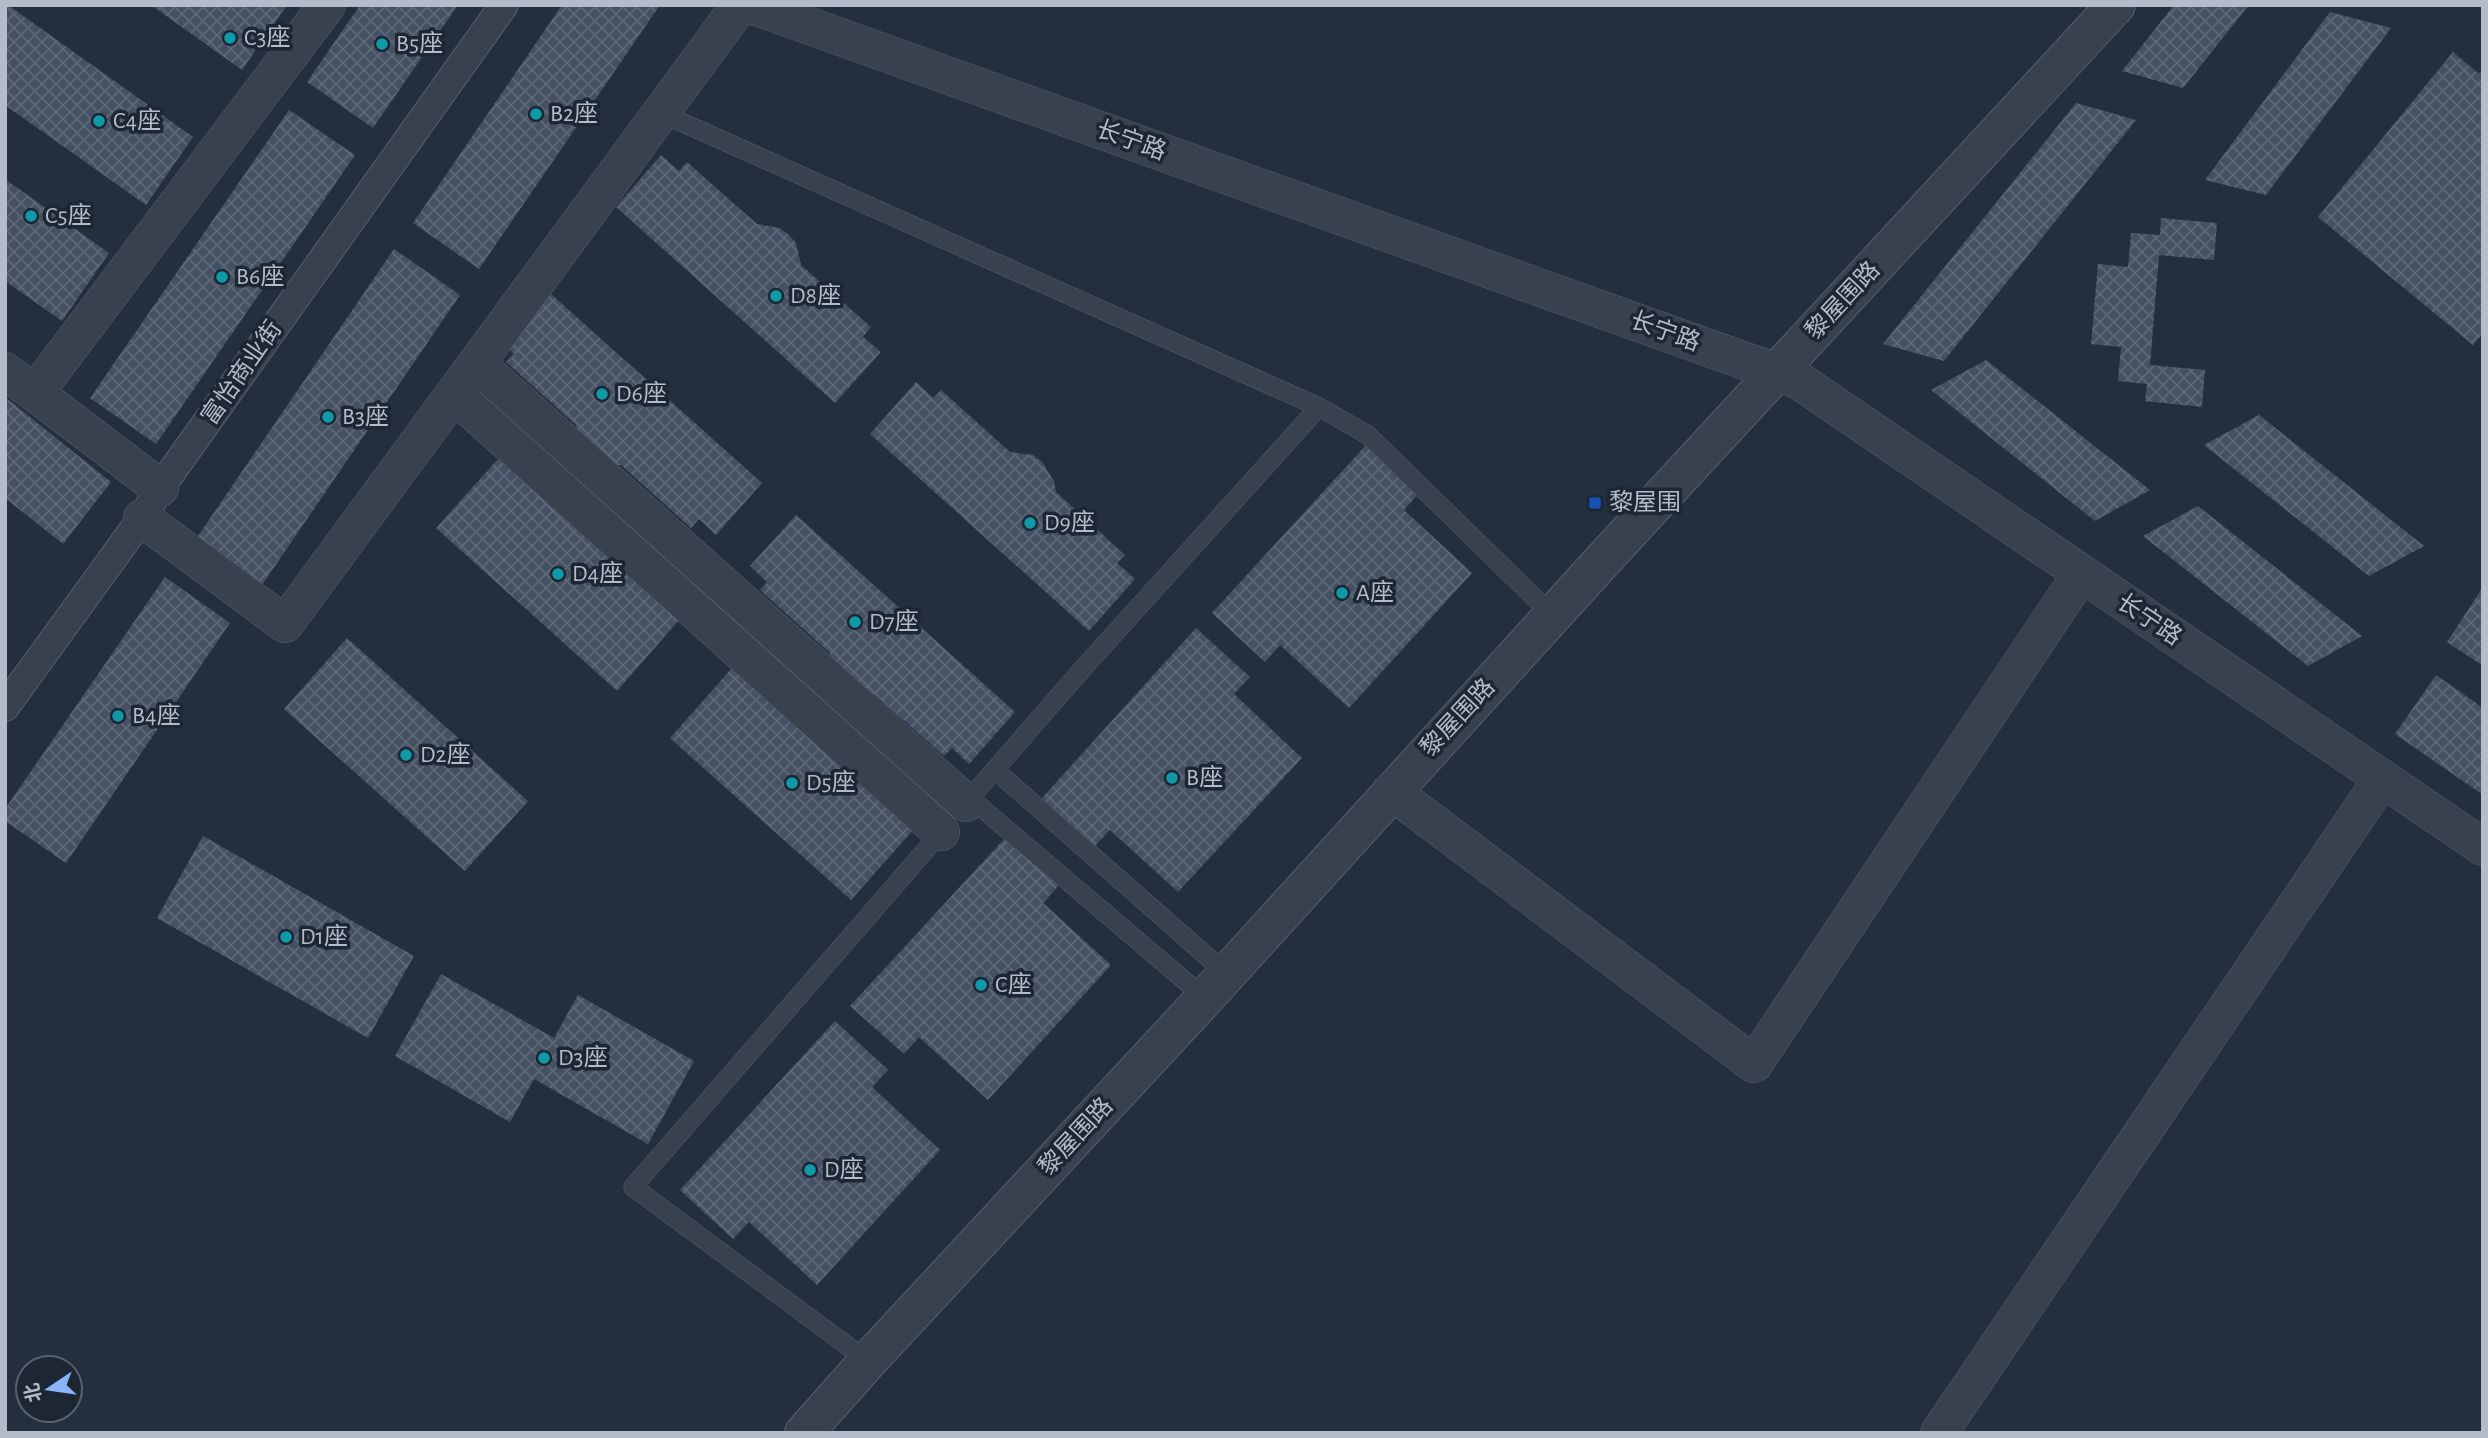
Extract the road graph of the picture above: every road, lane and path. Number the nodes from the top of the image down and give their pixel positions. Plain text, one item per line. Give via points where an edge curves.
1 (327, 5) edge
2 (504, 5) edge
3 (740, 5) edge
4 (751, 5) edge
5 (2116, 5) edge
6 (661, 113) junction
7 (477, 364) junction
8 (5, 371) edge
9 (1777, 372) junction
10 (35, 393) junction
11 (455, 395) junction
12 (1319, 407) junction
13 (151, 503) junction
14 (2081, 573) junction
15 (1552, 615) junction
16 (5, 707) edge
17 (995, 770) junction
18 (2382, 779) junction
19 (1391, 792) junction
20 (968, 801) junction
21 (942, 832) junction
22 (2483, 848) edge
23 (1216, 986) junction
24 (868, 1360) junction
25 (804, 1433) edge
26 (1939, 1433) edge

1 - 10 street
2 - 13 street, 富怡商业街
3 - 6 street
4 - 9 street, 长宁路
5 - 9 street, 黎屋围路
6 - 7 street
6 - 12 lane
7 - 11 street
7 - 20 street
8 - 10 street
9 - 14 street, 长宁路 via 1798,380
9 - 15 street, 黎屋围路
10 - 13 street
11 - 13 street via 285,624
11 - 21 street
12 - 15 lane via 1368,435
12 - 17 lane
13 - 16 street, 富怡商业街
14 - 18 street, 长宁路
14 - 19 street via 1754,1064
15 - 19 street, 黎屋围路
17 - 20 lane
17 - 23 lane
18 - 22 street, 长宁路
18 - 26 street
19 - 23 street, 黎屋围路
20 - 21 lane
20 - 23 lane
21 - 24 lane via 633,1187
23 - 24 street, 黎屋围路
24 - 25 street, 黎屋围路

